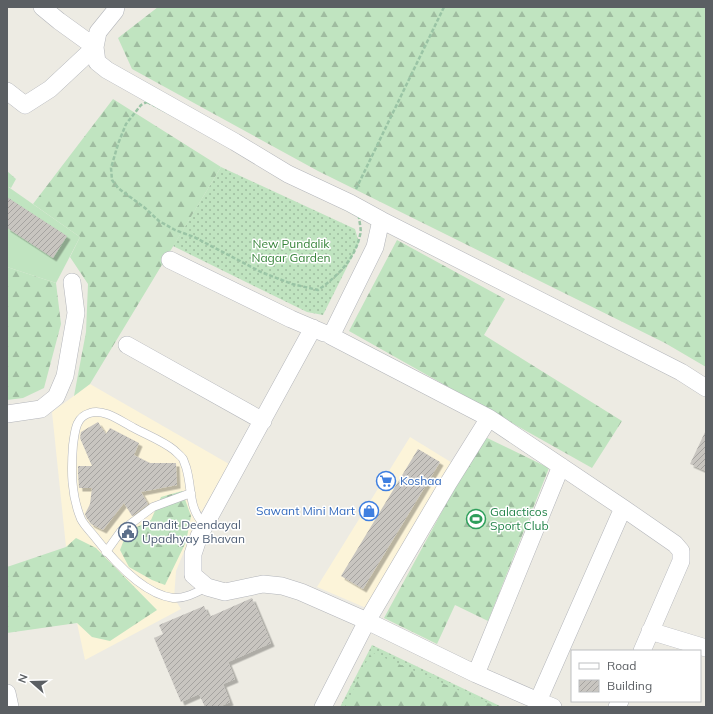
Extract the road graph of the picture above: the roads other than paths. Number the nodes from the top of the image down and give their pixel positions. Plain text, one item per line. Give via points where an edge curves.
1 (42, 7) edge
2 (116, 7) edge
3 (95, 47) junction
4 (7, 91) edge
5 (381, 220) junction
6 (170, 260) dead end
7 (72, 282) dead end
8 (313, 328) junction
9 (331, 336) junction
10 (126, 345) dead end
11 (706, 388) edge
12 (7, 414) edge
13 (489, 418) junction
14 (263, 421) junction
15 (560, 466) junction
16 (190, 493) junction
17 (623, 508) junction
18 (205, 526) junction
19 (106, 552) junction
20 (207, 587) junction
21 (367, 621) junction
22 (650, 632) junction
23 (706, 648) edge
24 (642, 650) edge
25 (476, 674) junction
26 (7, 693) edge
27 (545, 704) edge
28 (10, 707) edge
29 (323, 707) edge

1 - 3 street
2 - 3 street via 98,32
3 - 4 street via 50,89 25,106
3 - 5 street via 97,62 108,70 288,174 350,202
5 - 9 street via 375,247
5 - 11 street via 681,372
6 - 8 street
7 - 12 street via 76,313 65,376 56,397 41,409
8 - 9 street
8 - 14 street
9 - 13 street
10 - 14 street
13 - 15 street
13 - 21 street
14 - 18 street
15 - 17 street
15 - 25 street
16 - 18 lane via 192,506
16 - 19 lane via 152,507 121,531
16 - 19 lane via 188,473 183,459 172,449 98,411 79,419 75,430 71,468 74,497 82,520
17 - 22 street via 675,544 681,551 681,561
17 - 27 street
18 - 20 street via 193,554 193,575
19 - 20 lane via 125,572 164,596 186,596
20 - 21 street via 225,592 263,584 282,586
21 - 25 street
21 - 29 street
22 - 23 street
22 - 24 street
25 - 27 street
26 - 28 street

